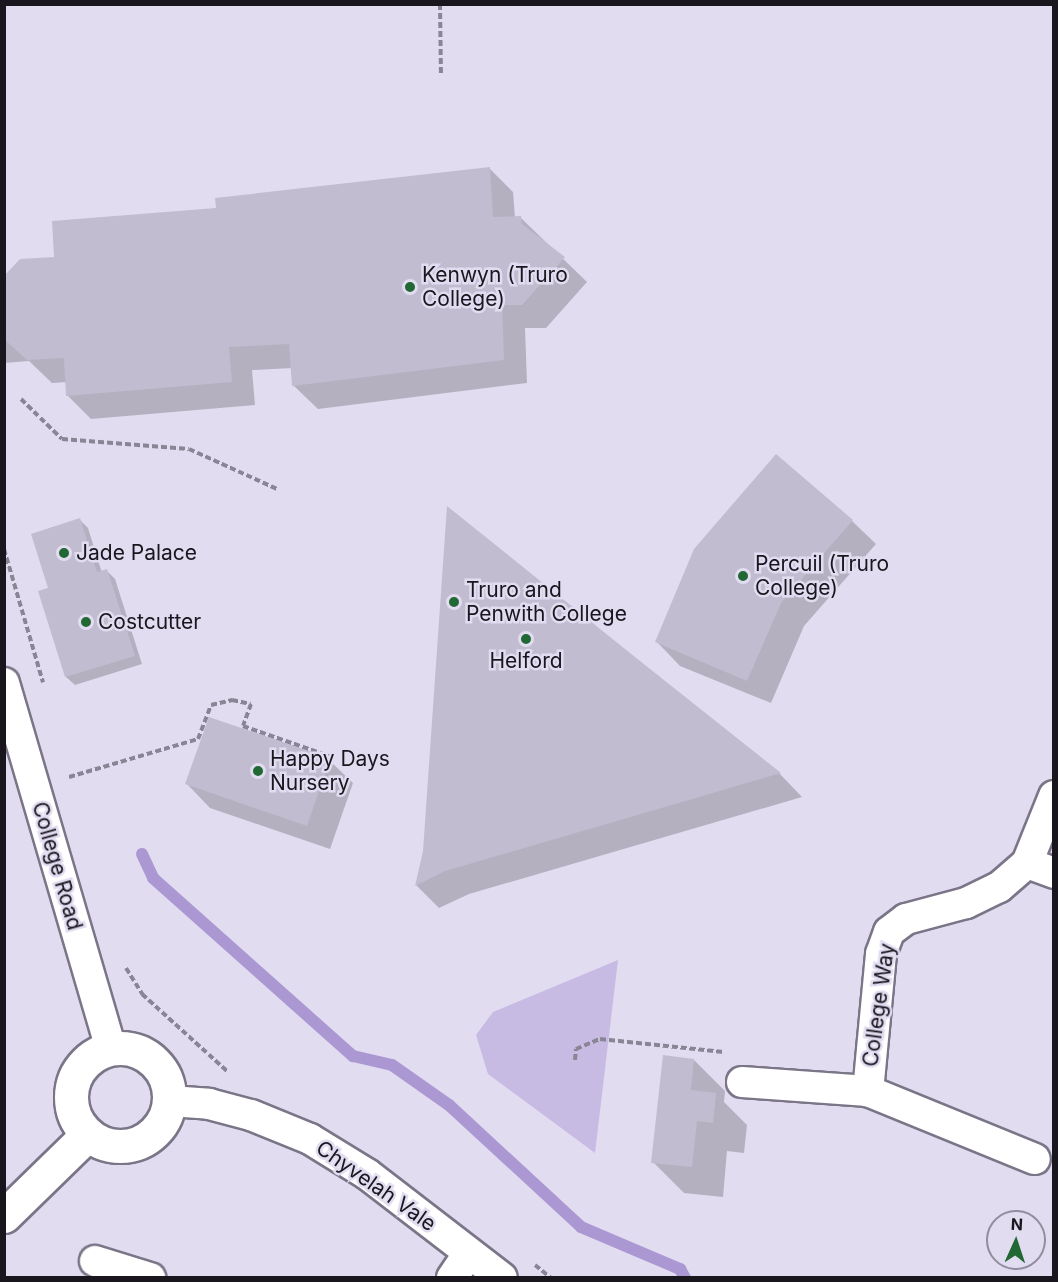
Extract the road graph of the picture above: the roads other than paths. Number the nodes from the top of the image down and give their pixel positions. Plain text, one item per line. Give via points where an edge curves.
1 (4, 683) edge
2 (1053, 796) edge
3 (1040, 868) edge
4 (111, 1049) junction
5 (742, 1082) road end
6 (868, 1091) junction
7 (170, 1101) junction
8 (87, 1135) junction
9 (1035, 1159) dead end
10 (4, 1216) edge
11 (95, 1261) dead end
12 (460, 1266) edge
13 (150, 1278) edge
14 (502, 1278) edge

1 - 4 street, College Road
2 - 3 street, College Way
3 - 6 street, College Way via 966,903 906,918 889,932 881,954
4 - 7 street via 133,1050 148,1057 160,1068
4 - 8 street via 85,1062 75,1077 73,1110
5 - 6 street, College Way
6 - 9 street, College Way
7 - 8 street via 156,1131 142,1142 108,1145
7 - 12 street, Chyvelah Vale via 208,1104 251,1115 309,1139 367,1174
8 - 10 street
11 - 13 street
12 - 14 street, Chyvelah Vale

